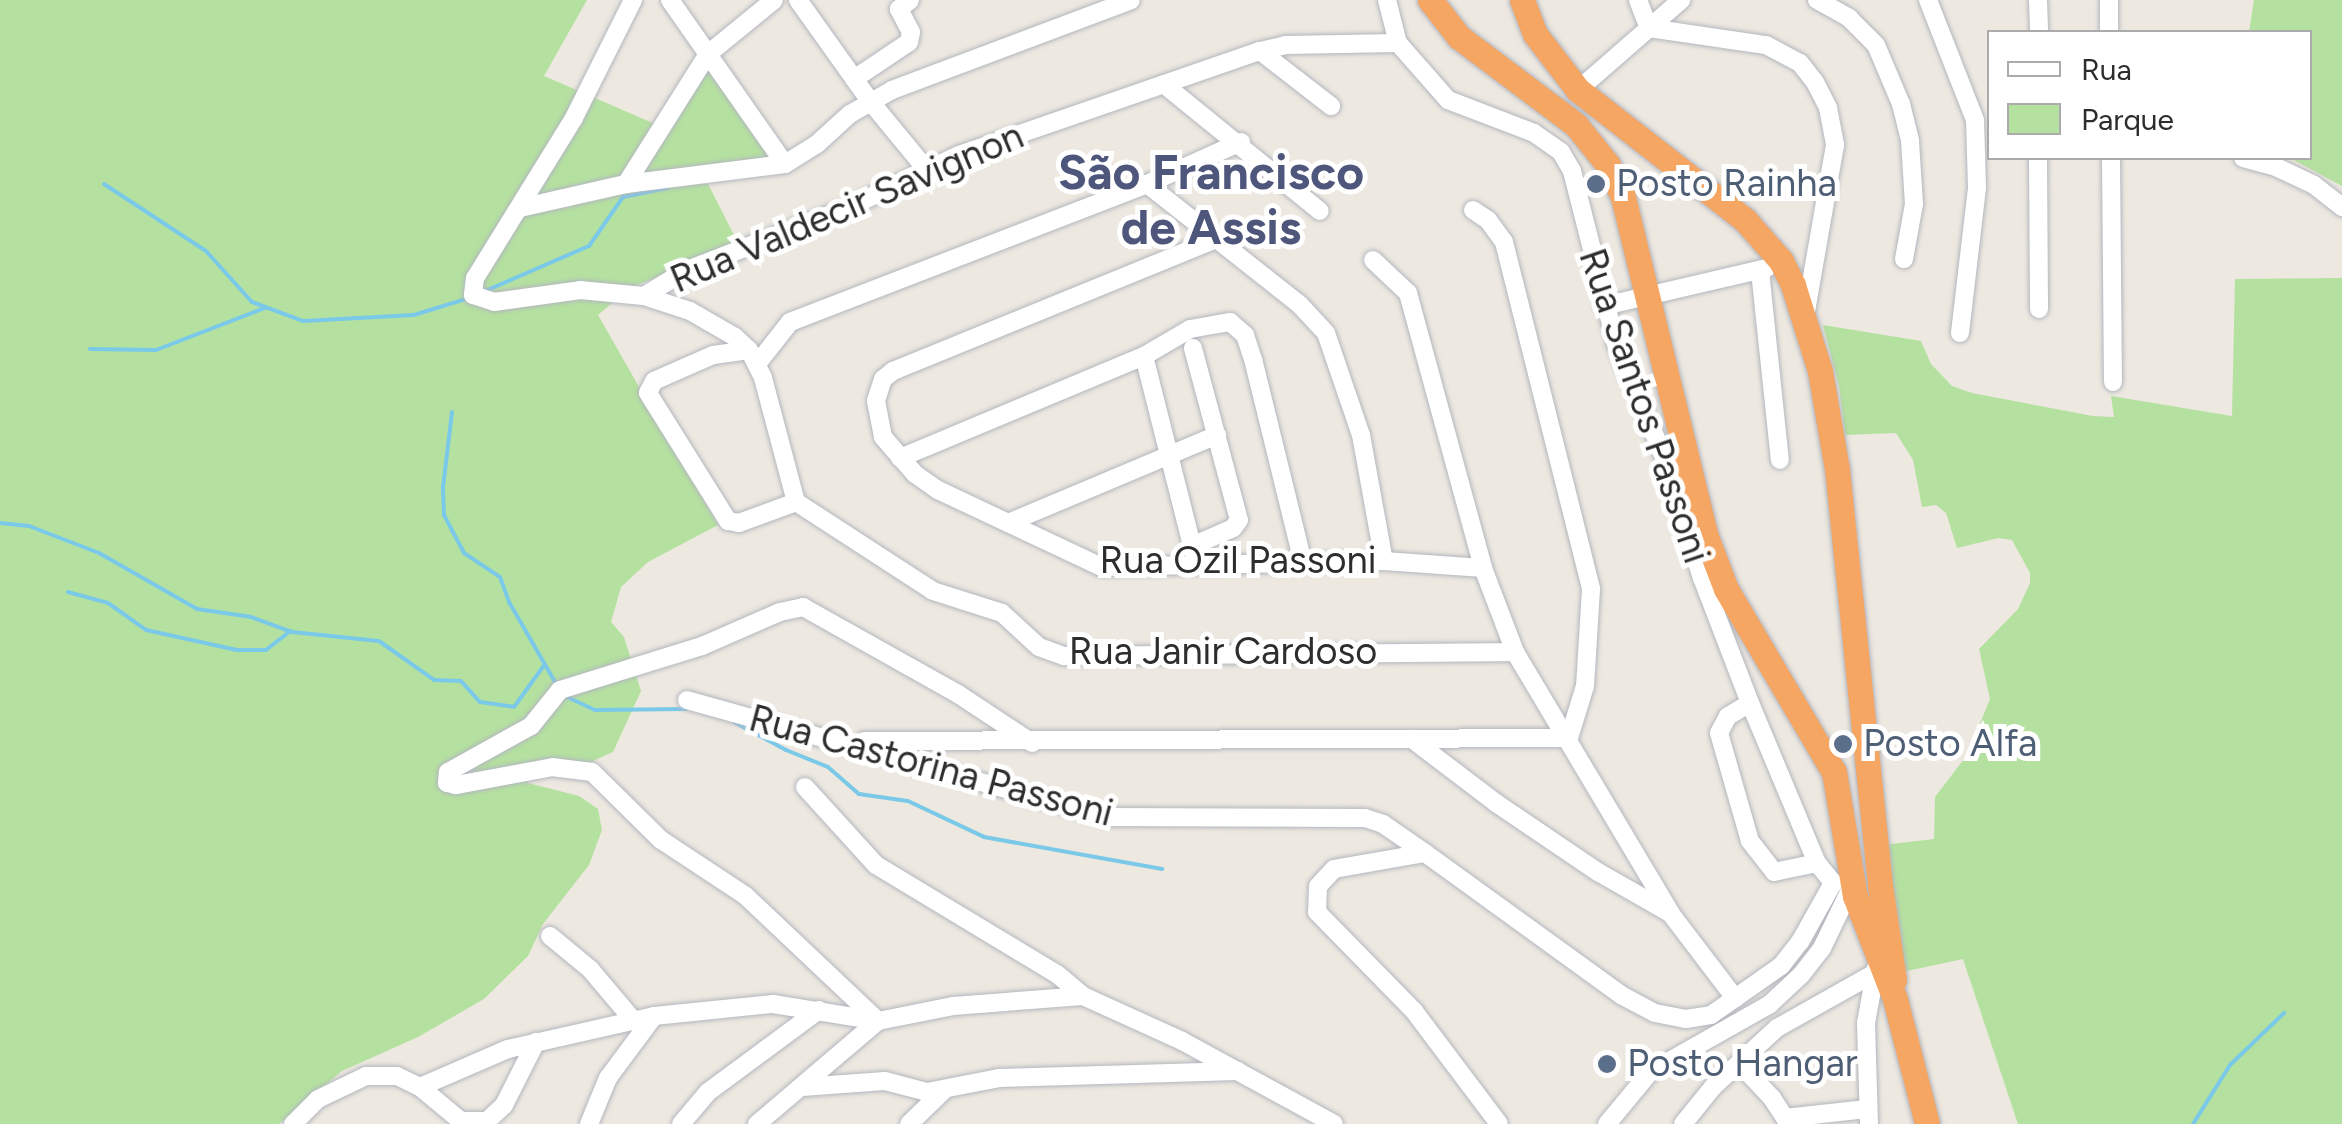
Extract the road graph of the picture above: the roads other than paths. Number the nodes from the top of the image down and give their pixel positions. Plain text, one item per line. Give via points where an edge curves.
1 (634, 0) edge
2 (670, 0) edge
3 (774, 0) edge
4 (798, 0) edge
5 (1131, 0) edge
6 (1386, 0) edge
7 (1430, 0) edge
8 (1522, 0) edge
9 (1638, 0) edge
10 (1681, 0) edge
11 (1817, 0) edge
12 (1928, 0) edge
13 (2038, 0) edge
14 (2109, 0) edge
15 (901, 3) edge
16 (1649, 28) junction
17 (2039, 30) edge
18 (2109, 30) edge
19 (1398, 43) junction
20 (1260, 51) junction
21 (708, 54) junction
22 (854, 78) junction
23 (1166, 86) junction
24 (1578, 90) junction
25 (870, 101) junction
26 (1331, 106) dead end
27 (1241, 142) junction
28 (2038, 160) edge
29 (2110, 160) edge
30 (2251, 160) edge
31 (784, 164) junction
32 (926, 169) junction
33 (626, 184) junction
34 (1147, 184) junction
35 (2342, 207) edge
36 (520, 208) junction
37 (1320, 210) dead end
38 (1473, 210) dead end
39 (1214, 240) junction
40 (1904, 259) dead end
41 (1373, 260) dead end
42 (1770, 266) junction
43 (1647, 295) junction
44 (644, 296) junction
45 (1604, 306) junction
46 (2039, 310) dead end
47 (1806, 317) junction
48 (1960, 333) dead end
49 (1193, 348) dead end
50 (1144, 356) junction
51 (753, 357) junction
52 (2113, 382) dead end
53 (1216, 435) junction
54 (1169, 454) junction
55 (900, 458) junction
56 (1780, 460) dead end
57 (796, 502) junction
58 (1008, 523) junction
59 (1194, 554) junction
60 (1384, 561) junction
61 (1303, 563) junction
62 (1483, 568) junction
63 (1515, 652) junction
64 (687, 700) dead end
65 (1750, 703) junction
66 (1569, 738) junction
67 (1412, 739) junction
68 (833, 741) junction
69 (1032, 742) junction
70 (805, 786) dead end
71 (1425, 853) junction
72 (1817, 863) junction
73 (1845, 881) junction
74 (1671, 914) junction
75 (1873, 916) junction
76 (550, 936) dead end
77 (1876, 968) junction
78 (1083, 996) junction
79 (1735, 998) junction
80 (1895, 1000) junction
81 (819, 1010) junction
82 (654, 1016) junction
83 (878, 1021) junction
84 (634, 1022) junction
85 (536, 1042) junction
86 (1740, 1064) junction
87 (1238, 1070) junction
88 (800, 1087) junction
89 (420, 1088) junction
90 (943, 1091) junction
91 (1868, 1116) edge
92 (1787, 1121) edge
93 (293, 1124) edge
94 (588, 1124) edge
95 (681, 1124) edge
96 (757, 1124) edge
97 (909, 1124) edge
98 (1334, 1124) edge
99 (1498, 1124) edge
100 (1607, 1124) edge
101 (1683, 1124) edge
102 (1927, 1124) edge

1 - 36 street
2 - 21 street
3 - 21 street
4 - 22 street
5 - 25 street
6 - 19 street, Rua Santos Passoni
7 - 43 highway via 1458,37 1592,143 1622,197
8 - 24 highway via 1535,34
9 - 16 street
10 - 16 street
11 - 40 street via 1849,18 1876,45 1901,104 1914,204
12 - 48 street via 1976,120 1977,188
13 - 17 street
14 - 18 street
15 - 22 street via 908,42
16 - 24 street
16 - 47 street via 1766,45 1816,82 1835,145
19 - 20 street, Rua Valdecir Savignon
19 - 45 street, Rua Santos Passoni via 1448,100 1562,152
20 - 23 street, Rua Valdecir Savignon
20 - 26 street
21 - 31 street
21 - 33 street
22 - 25 street
23 - 27 street
23 - 32 street, Rua Valdecir Savignon
24 - 42 highway via 1745,220
25 - 31 street
25 - 32 street
27 - 34 street
27 - 37 street
28 - 46 street
29 - 52 street
30 - 35 street via 2314,185
31 - 33 street
32 - 44 street, Rua Valdecir Savignon via 847,208 684,271
33 - 36 street
34 - 39 street
34 - 51 street via 790,322
36 - 44 street via 475,278 473,295 494,302 580,290
38 - 66 street via 1504,242 1590,589 1585,686
39 - 55 street via 893,371 883,378 876,401 883,436
39 - 60 street via 1326,333 1360,435
41 - 62 street via 1408,294
42 - 43 street
42 - 47 highway
42 - 56 street
43 - 45 street
43 - 73 highway via 1705,534 1726,589 1834,772
44 - 51 street via 708,320
45 - 65 street, Rua Santos Passoni
47 - 75 highway via 1836,469
49 - 53 street
50 - 54 street
50 - 55 street
50 - 61 street via 1203,324 1224,320 1238,326 1253,358
51 - 57 street
51 - 57 street via 713,355 654,381 648,393 728,522
53 - 54 street
53 - 59 street via 1239,520
54 - 58 street
54 - 59 street
55 - 58 street, Rua Ozil Passoni via 938,490
57 - 63 street, Rua Janir Cardoso via 934,591 1002,613 1051,653
58 - 59 street, Rua Ozil Passoni via 1102,567
59 - 61 street, Rua Ozil Passoni
60 - 61 street, Rua Ozil Passoni
60 - 62 street, Rua Ozil Passoni
62 - 63 street
63 - 66 street
64 - 68 street, Rua Castorina Passoni
65 - 72 street, Rua Santos Passoni
65 - 72 street via 1728,716 1718,732 1750,842 1774,872
66 - 67 street
66 - 74 street
67 - 69 street
67 - 74 street via 1525,823
68 - 69 street
68 - 71 street, Rua Castorina Passoni via 1105,817 1346,814 1383,824
69 - 83 street via 803,607 560,690 531,726 448,772 447,782 456,785 553,767 592,772 661,840 746,896
70 - 78 street via 876,865 1058,974
71 - 79 street, Rua Castorina Passoni via 1655,1013 1699,1019
71 - 99 street via 1334,869 1318,886 1317,912 1414,1011
72 - 73 street, Rua Santos Passoni
73 - 75 highway
73 - 79 street, Rua Castorina Passoni via 1781,966
73 - 100 street via 1822,948 1801,976 1758,1012 1650,1072
74 - 79 street
75 - 77 highway
75 - 80 highway
76 - 84 street via 590,969
77 - 80 highway
77 - 86 street via 1805,1008
77 - 91 street via 1866,1023
78 - 83 street via 953,1006
78 - 87 street
80 - 102 highway
81 - 82 street via 750,1004
81 - 83 street
81 - 95 street via 708,1092
82 - 84 street
82 - 94 street via 608,1078
83 - 88 street
84 - 85 street
85 - 89 street
85 - 89 street via 504,1105 487,1121 461,1121
86 - 92 street
86 - 101 street
87 - 90 street via 998,1078
87 - 98 street
88 - 90 street via 885,1081
88 - 96 street
89 - 93 street via 398,1076 366,1076 318,1100
90 - 97 street
91 - 92 street

